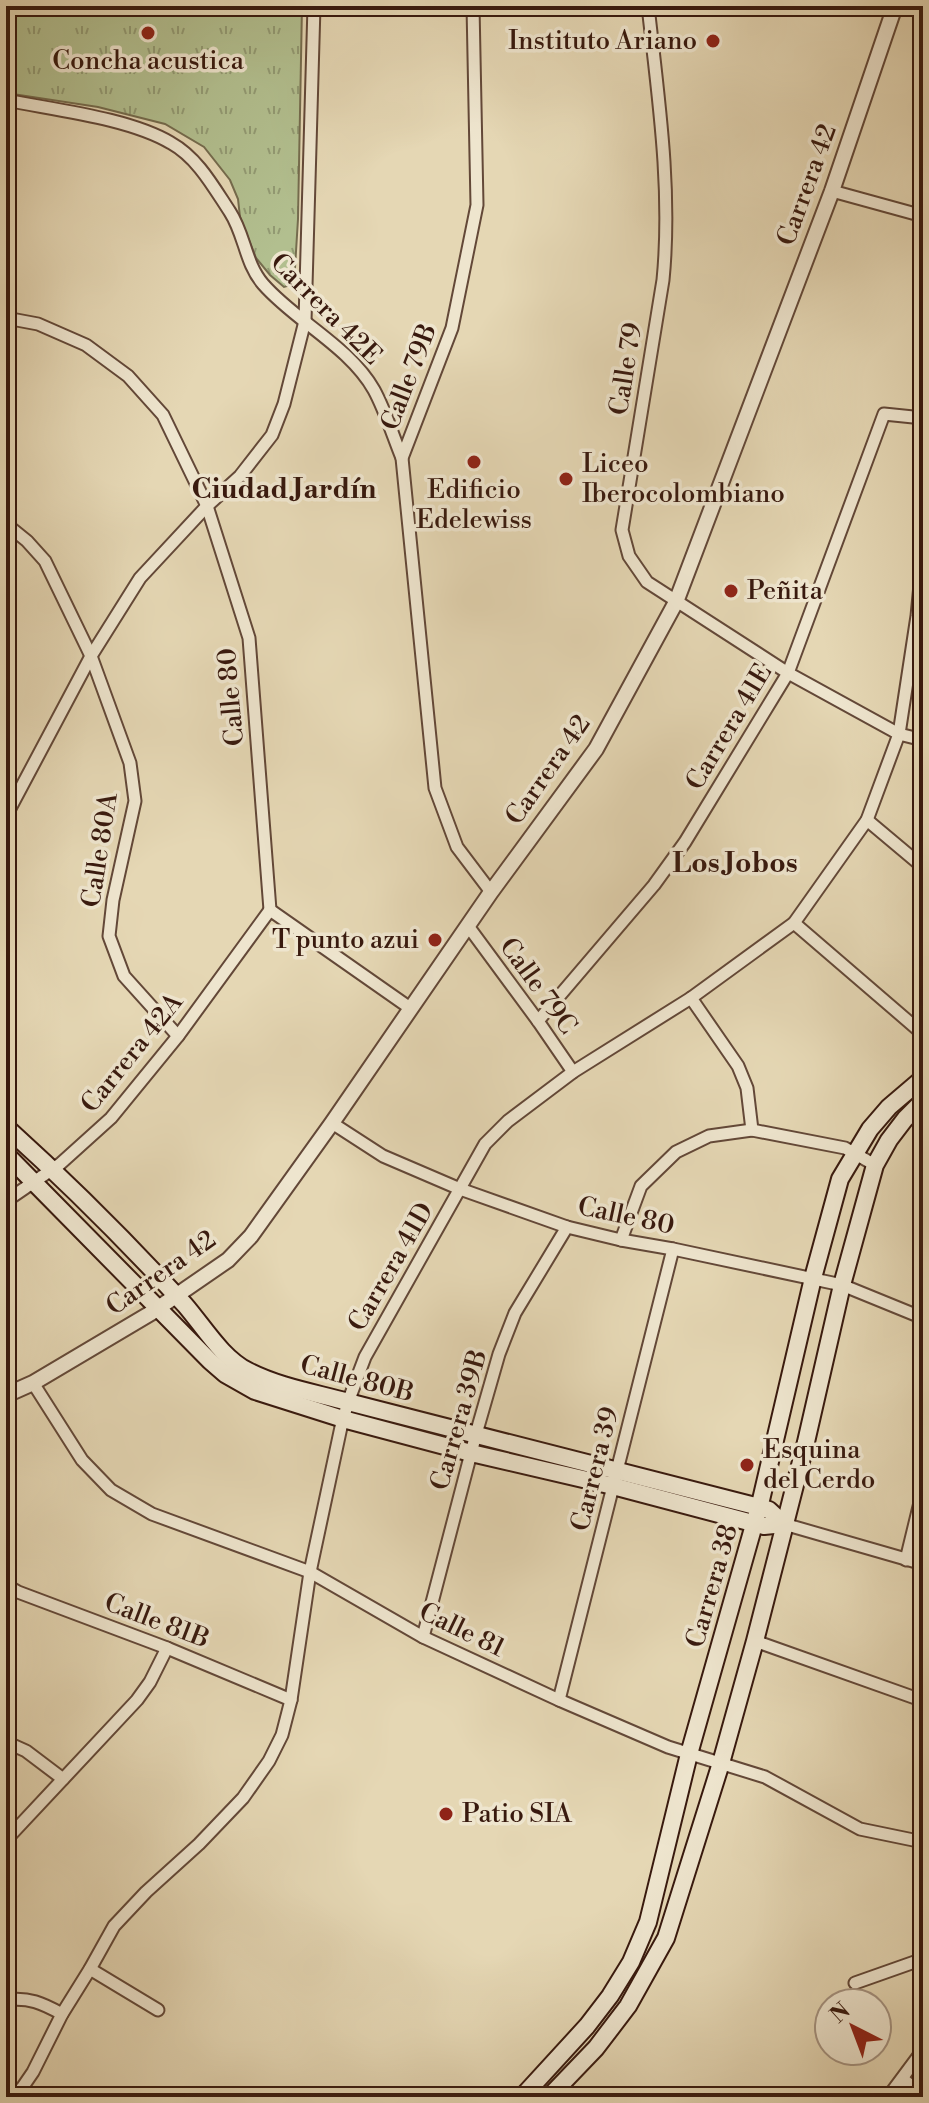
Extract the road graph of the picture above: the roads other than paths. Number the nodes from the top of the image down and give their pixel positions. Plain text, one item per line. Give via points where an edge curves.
1 (314, 6) edge
2 (473, 6) edge
3 (648, 6) edge
4 (895, 6) edge
5 (6, 100) edge
6 (832, 191) junction
7 (923, 216) edge
8 (6, 318) edge
9 (305, 321) junction
10 (923, 418) edge
11 (402, 458) junction
12 (207, 506) junction
13 (6, 524) edge
14 (923, 553) edge
15 (676, 602) junction
16 (920, 616) edge
17 (91, 656) junction
18 (788, 673) junction
19 (899, 734) junction
20 (923, 740) edge
21 (6, 816) edge
22 (867, 820) junction
23 (923, 867) edge
24 (491, 892) junction
25 (270, 910) junction
26 (794, 923) junction
27 (468, 926) junction
28 (691, 998) junction
29 (410, 1008) junction
30 (538, 1021) junction
31 (923, 1034) edge
32 (178, 1036) junction
33 (573, 1072) junction
34 (923, 1078) edge
35 (923, 1101) edge
36 (332, 1123) junction
37 (6, 1127) edge
38 (752, 1130) junction
39 (854, 1153) junction
40 (6, 1154) edge
41 (875, 1165) junction
42 (53, 1169) junction
43 (35, 1183) junction
44 (460, 1189) junction
45 (6, 1201) edge
46 (567, 1227) junction
47 (621, 1240) junction
48 (673, 1249) junction
49 (813, 1278) junction
50 (842, 1285) junction
51 (176, 1296) junction
52 (159, 1308) junction
53 (923, 1318) edge
54 (33, 1383) junction
55 (6, 1395) edge
56 (348, 1402) junction
57 (343, 1419) junction
58 (476, 1434) junction
59 (471, 1453) junction
60 (615, 1478) junction
61 (923, 1490) edge
62 (757, 1515) junction
63 (784, 1524) junction
64 (906, 1560) junction
65 (923, 1564) edge
66 (310, 1572) junction
67 (6, 1585) edge
68 (423, 1637) junction
69 (755, 1641) junction
70 (167, 1648) junction
71 (291, 1700) junction
72 (559, 1700) junction
73 (921, 1700) dead end
74 (6, 1742) edge
75 (689, 1754) junction
76 (721, 1763) junction
77 (63, 1779) junction
78 (6, 1840) edge
79 (923, 1842) edge
80 (923, 1959) edge
81 (90, 1969) junction
82 (855, 1983) dead end
83 (6, 2000) edge
84 (158, 2010) dead end
85 (62, 2014) junction
86 (923, 2050) edge
87 (903, 2079) junction
88 (923, 2095) edge
89 (13, 2097) edge
90 (522, 2097) edge
91 (549, 2097) edge
92 (888, 2097) edge

1 - 9 street
2 - 11 street, Calle 79B via 477,205 452,328
3 - 15 street, Calle 79 via 663,139 667,245 622,530 629,556 647,582
4 - 6 street, Carrera 42
5 - 9 street, Carrera 42E via 126,124 172,143 202,170 233,218 253,271
6 - 7 street
6 - 15 street, Carrera 42
8 - 12 street, Calle 80 via 38,324 86,345 128,376 163,415
9 - 11 street, Carrera 42E via 373,389
9 - 12 street via 272,435 240,476
10 - 18 street, Carrera 41E via 884,414
11 - 24 street, Calle 79B via 435,788 457,847
12 - 17 street via 140,578
12 - 25 street, Calle 80 via 249,638
13 - 17 street, Calle 80A via 45,561
14 - 16 street, Carrera 41D
15 - 18 street, Calle 79
15 - 24 street, Carrera 42 via 596,749
16 - 19 street, Carrera 41D
17 - 21 street
17 - 32 street, Calle 80A via 130,763 135,801 109,936 124,976
18 - 19 street, Calle 79
18 - 30 street, Carrera 41E via 685,842
19 - 20 street, Calle 79
19 - 22 street, Carrera 41D
22 - 23 street
22 - 26 street, Carrera 41D
24 - 27 street, Carrera 42
25 - 29 street
25 - 32 street, Carrera 42A
26 - 28 street, Carrera 41D
26 - 31 street
27 - 29 street, Carrera 42
27 - 30 street, Calle 79C
28 - 33 street, Carrera 41D
28 - 38 street via 738,1066 747,1088
29 - 36 street, Carrera 42
30 - 33 street, Calle 79C
32 - 42 street, Carrera 42A via 111,1118
33 - 44 street, Carrera 41D via 485,1144
34 - 39 main road, Carrera 38 via 889,1107
35 - 41 main road, Carrera 38
36 - 44 street, Calle 80 via 383,1156
36 - 51 street, Carrera 42 via 251,1236 228,1260
37 - 42 main road, Calle 80B
38 - 39 street
38 - 47 street via 709,1136 676,1152 641,1186
39 - 41 street
39 - 49 main road, Carrera 38 via 840,1179
40 - 43 main road, Calle 80B
41 - 50 main road, Carrera 38
42 - 43 street, Carrera 42A
42 - 51 main road, Calle 80B
43 - 45 street, Carrera 42A
43 - 52 main road, Calle 80B
44 - 46 street, Calle 80
44 - 56 street, Carrera 41D via 365,1357
46 - 47 street, Calle 80
46 - 58 street, Carrera 39B via 515,1313
47 - 48 street, Calle 80
48 - 49 street, Calle 80
48 - 60 street, Carrera 39
49 - 50 street, Calle 80
49 - 62 main road, Carrera 38
50 - 53 street, Calle 80
50 - 63 main road, Carrera 38
51 - 52 street, Carrera 42
51 - 56 main road, Calle 80B via 242,1367
52 - 54 street, Carrera 42
52 - 57 main road, Calle 80B via 237,1382
54 - 55 street, Carrera 42
54 - 66 street, Calle 81 via 82,1460 111,1490 152,1514
56 - 57 street, Carrera 41D
56 - 58 main road, Calle 80B
57 - 59 main road, Calle 80B
57 - 66 street, Carrera 41D
58 - 59 street, Carrera 39B
58 - 60 main road, Calle 80B
59 - 60 main road, Calle 80B
59 - 68 street, Carrera 39B
60 - 62 main road, Calle 80B
60 - 72 street, Carrera 39
61 - 64 street
62 - 63 main road, Calle 80B via 764,1526
62 - 75 main road, Carrera 38
63 - 64 street, Calle 80B
63 - 69 main road, Carrera 38
64 - 65 street, Calle 80B
66 - 68 street, Calle 81
66 - 71 street, Carrera 41D
67 - 70 street, Calle 81B
68 - 72 street, Calle 81
69 - 73 street
69 - 76 main road, Carrera 38
70 - 71 street, Calle 81B
70 - 77 street via 137,1700
71 - 81 street, Carrera 41D via 282,1735 243,1798 114,1926
72 - 75 street, Calle 81
74 - 77 street
75 - 76 street, Calle 81
75 - 90 main road, Carrera 38 via 648,1922 631,1962 587,2026
76 - 79 street, Calle 81 via 765,1777 860,1829
76 - 91 main road, Carrera 38 via 666,1938 628,2006
77 - 78 street
80 - 82 street
81 - 84 street
81 - 85 street, Carrera 41D
83 - 85 street via 42,2002
85 - 89 street, Carrera 41D via 33,2072
86 - 87 street
87 - 88 street
87 - 92 street

